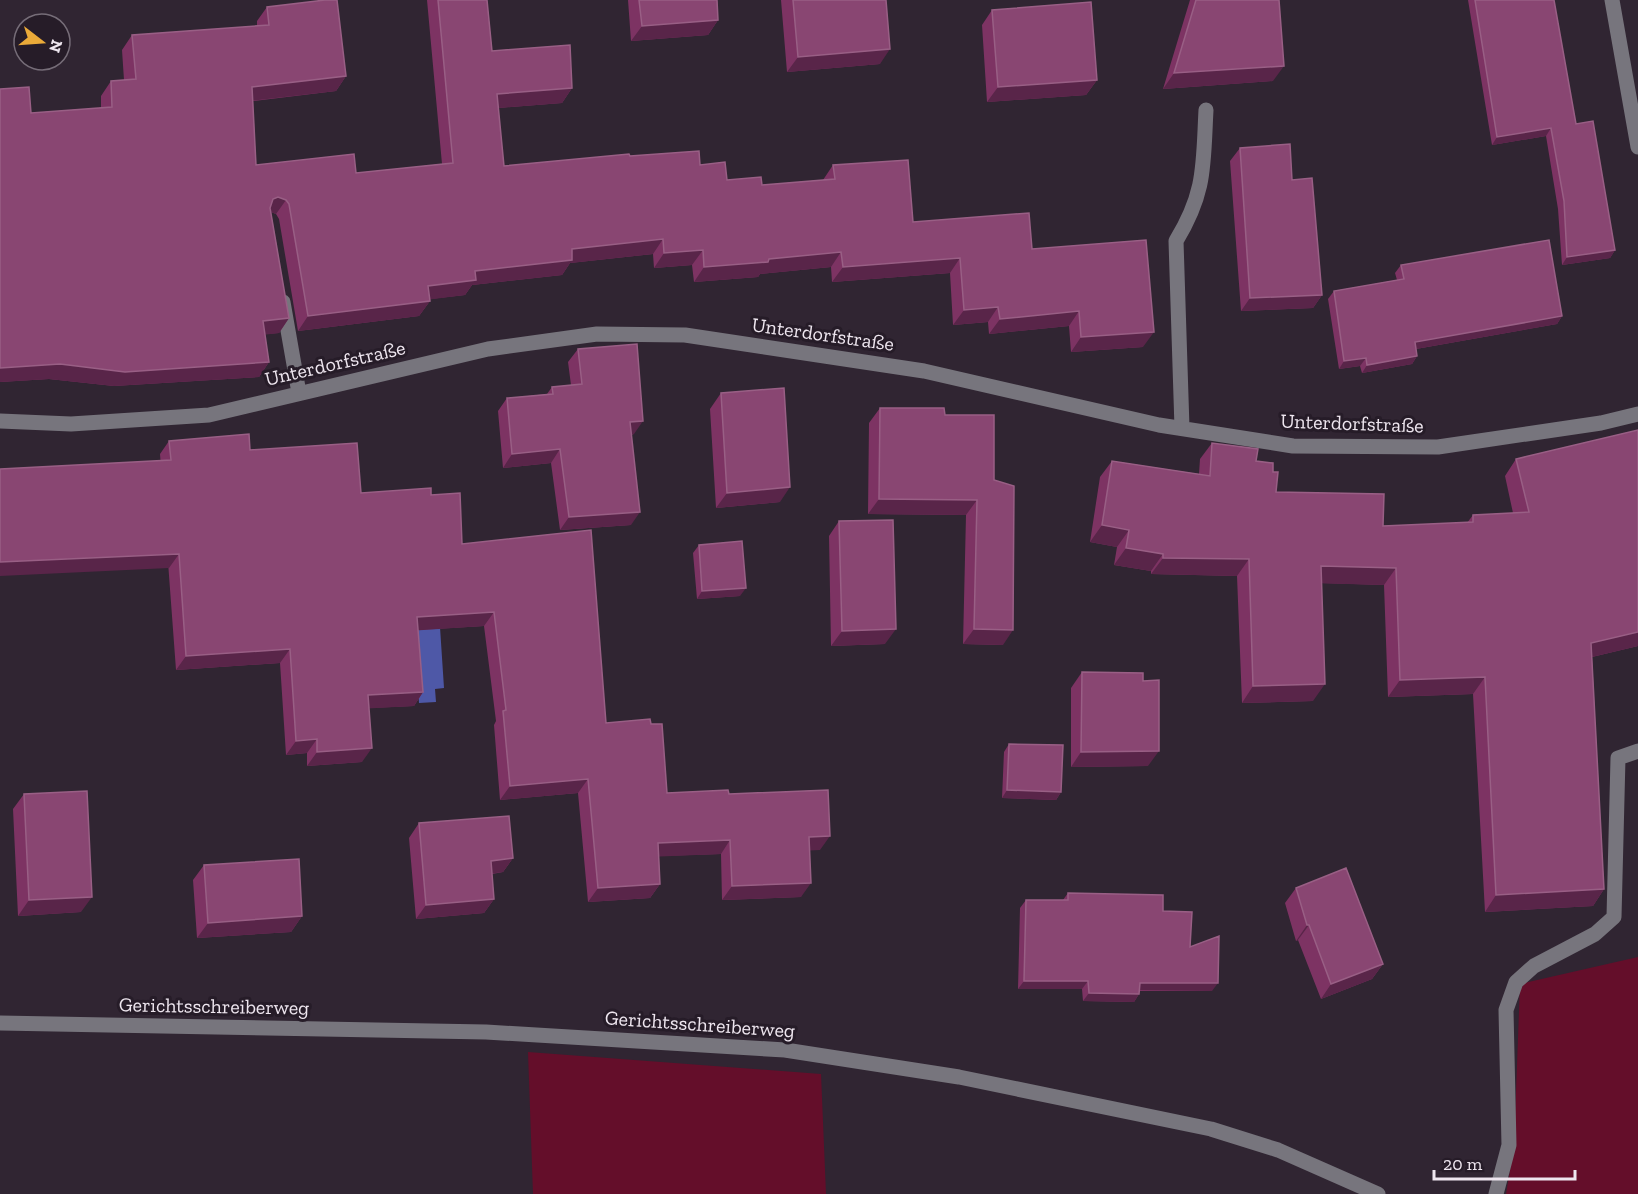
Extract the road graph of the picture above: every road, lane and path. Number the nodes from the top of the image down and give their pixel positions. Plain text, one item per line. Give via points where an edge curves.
1 (1612, 0) edge
2 (1206, 110) dead end
3 (1638, 147) edge
4 (281, 290) edge
5 (299, 393) junction
6 (1638, 414) edge
7 (0, 421) edge
8 (1182, 428) junction
9 (1638, 751) edge
10 (0, 1023) edge
11 (1378, 1194) edge
12 (1496, 1194) edge

1 - 3 street
2 - 8 street via 1203,182 1191,216 1176,241
4 - 5 street
5 - 7 street, Unterdorfstraße via 209,415 71,424
5 - 8 street, Unterdorfstraße via 488,349 597,334 685,335 924,370
6 - 8 street, Unterdorfstraße via 1438,447 1293,446
9 - 12 street via 1618,758 1614,917 1595,934 1534,966 1516,982 1506,1010 1509,1145
10 - 11 street, Gerichtsschreiberweg via 486,1032 785,1050 959,1077 1211,1129 1278,1150

